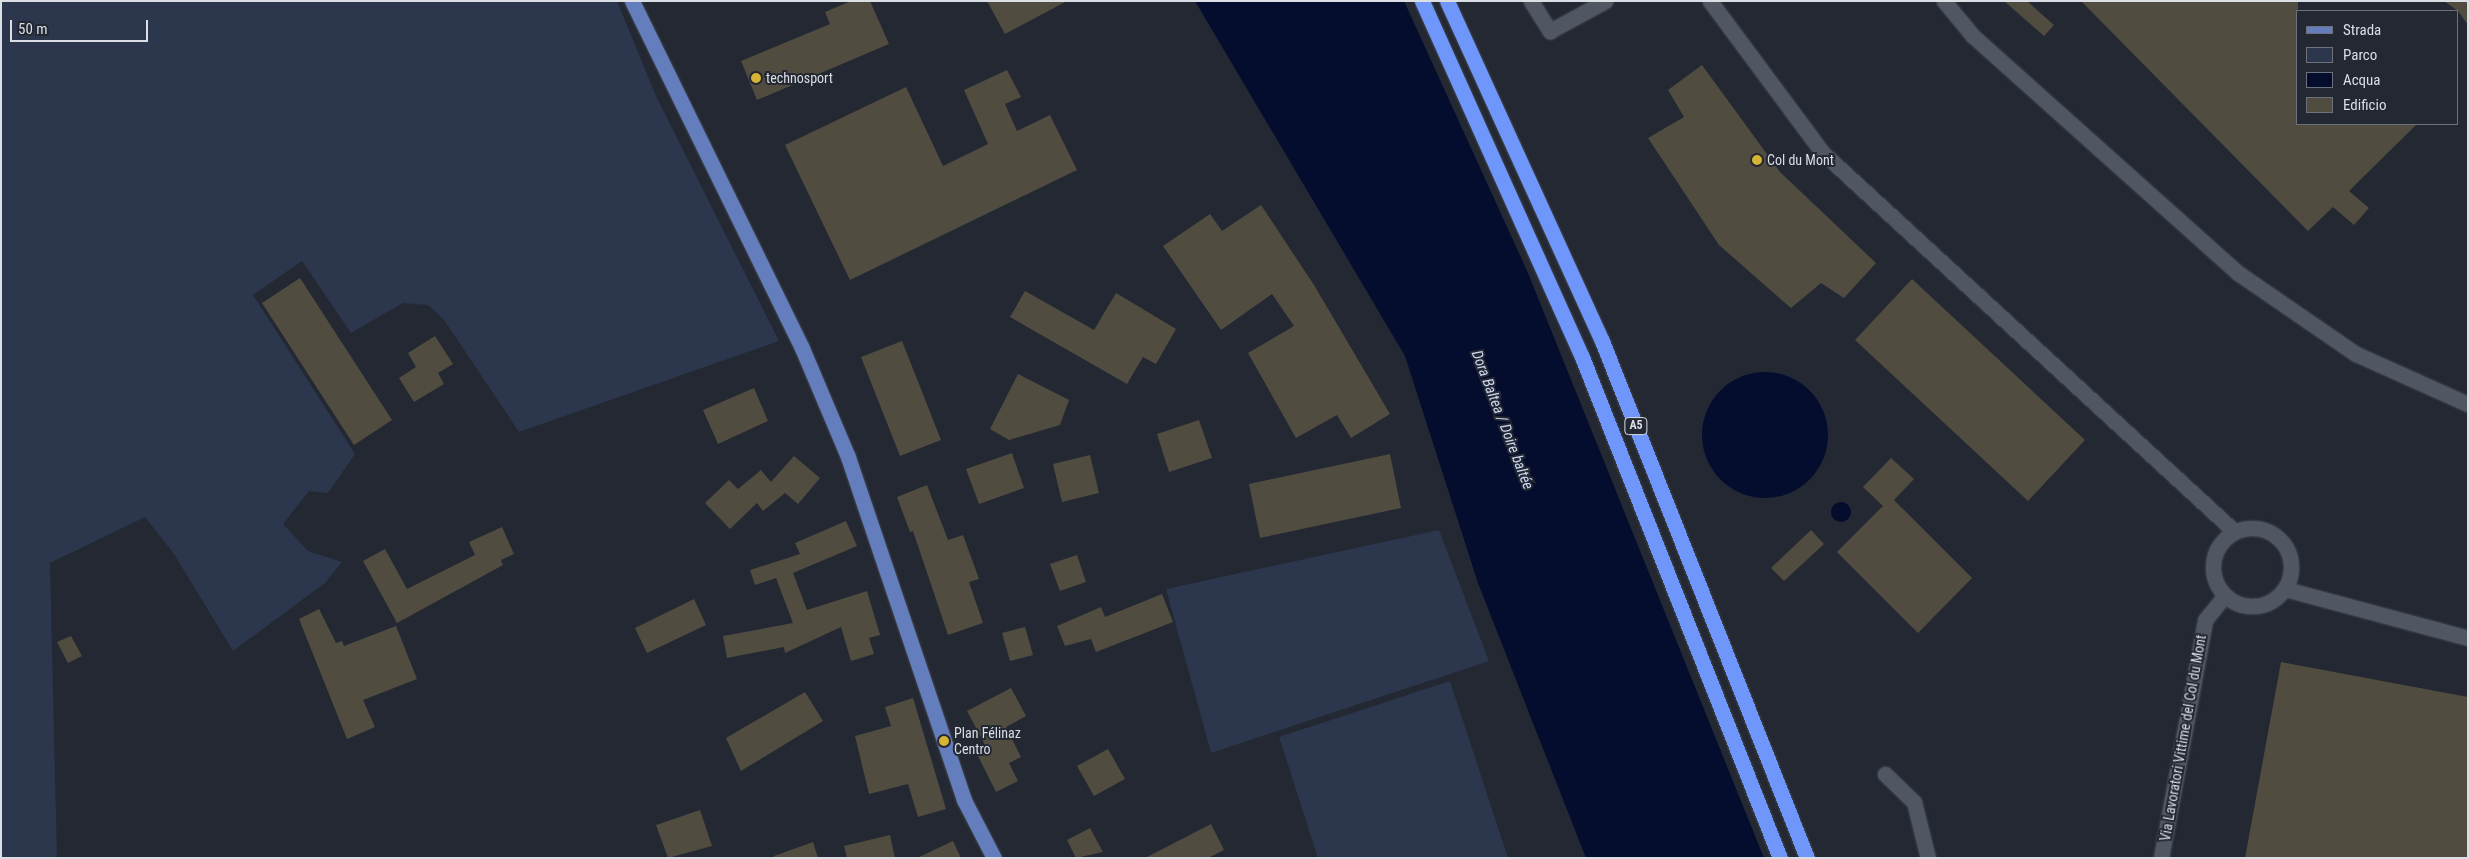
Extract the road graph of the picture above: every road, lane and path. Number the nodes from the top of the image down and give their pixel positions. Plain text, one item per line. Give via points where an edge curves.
1 (632, 1) edge
2 (1422, 1) edge
3 (1447, 1) edge
4 (1531, 1) edge
5 (1605, 1) edge
6 (1710, 1) edge
7 (1944, 1) edge
8 (2468, 404) edge
9 (2234, 531) junction
10 (2285, 589) junction
11 (2225, 595) junction
12 (2468, 638) edge
13 (1885, 774) dead end
14 (994, 858) edge
15 (1780, 858) edge
16 (1807, 858) edge
17 (1928, 858) edge
18 (2161, 858) edge

1 - 14 main road via 848,457 964,800
2 - 15 highway, A5 via 1582,357
3 - 16 highway, A5 via 1602,341
4 - 5 street via 1550,31
6 - 9 street via 1822,152
7 - 8 street via 1973,36 2238,273 2356,354
9 - 10 street via 2259,528 2282,540 2292,564
9 - 11 street via 2224,539 2213,561 2217,585
10 - 11 street via 2276,599 2256,606 2236,603
10 - 12 street
11 - 18 street, Via Lavoratori Vittime del Col du Mont via 2205,620
13 - 17 street via 1914,802

